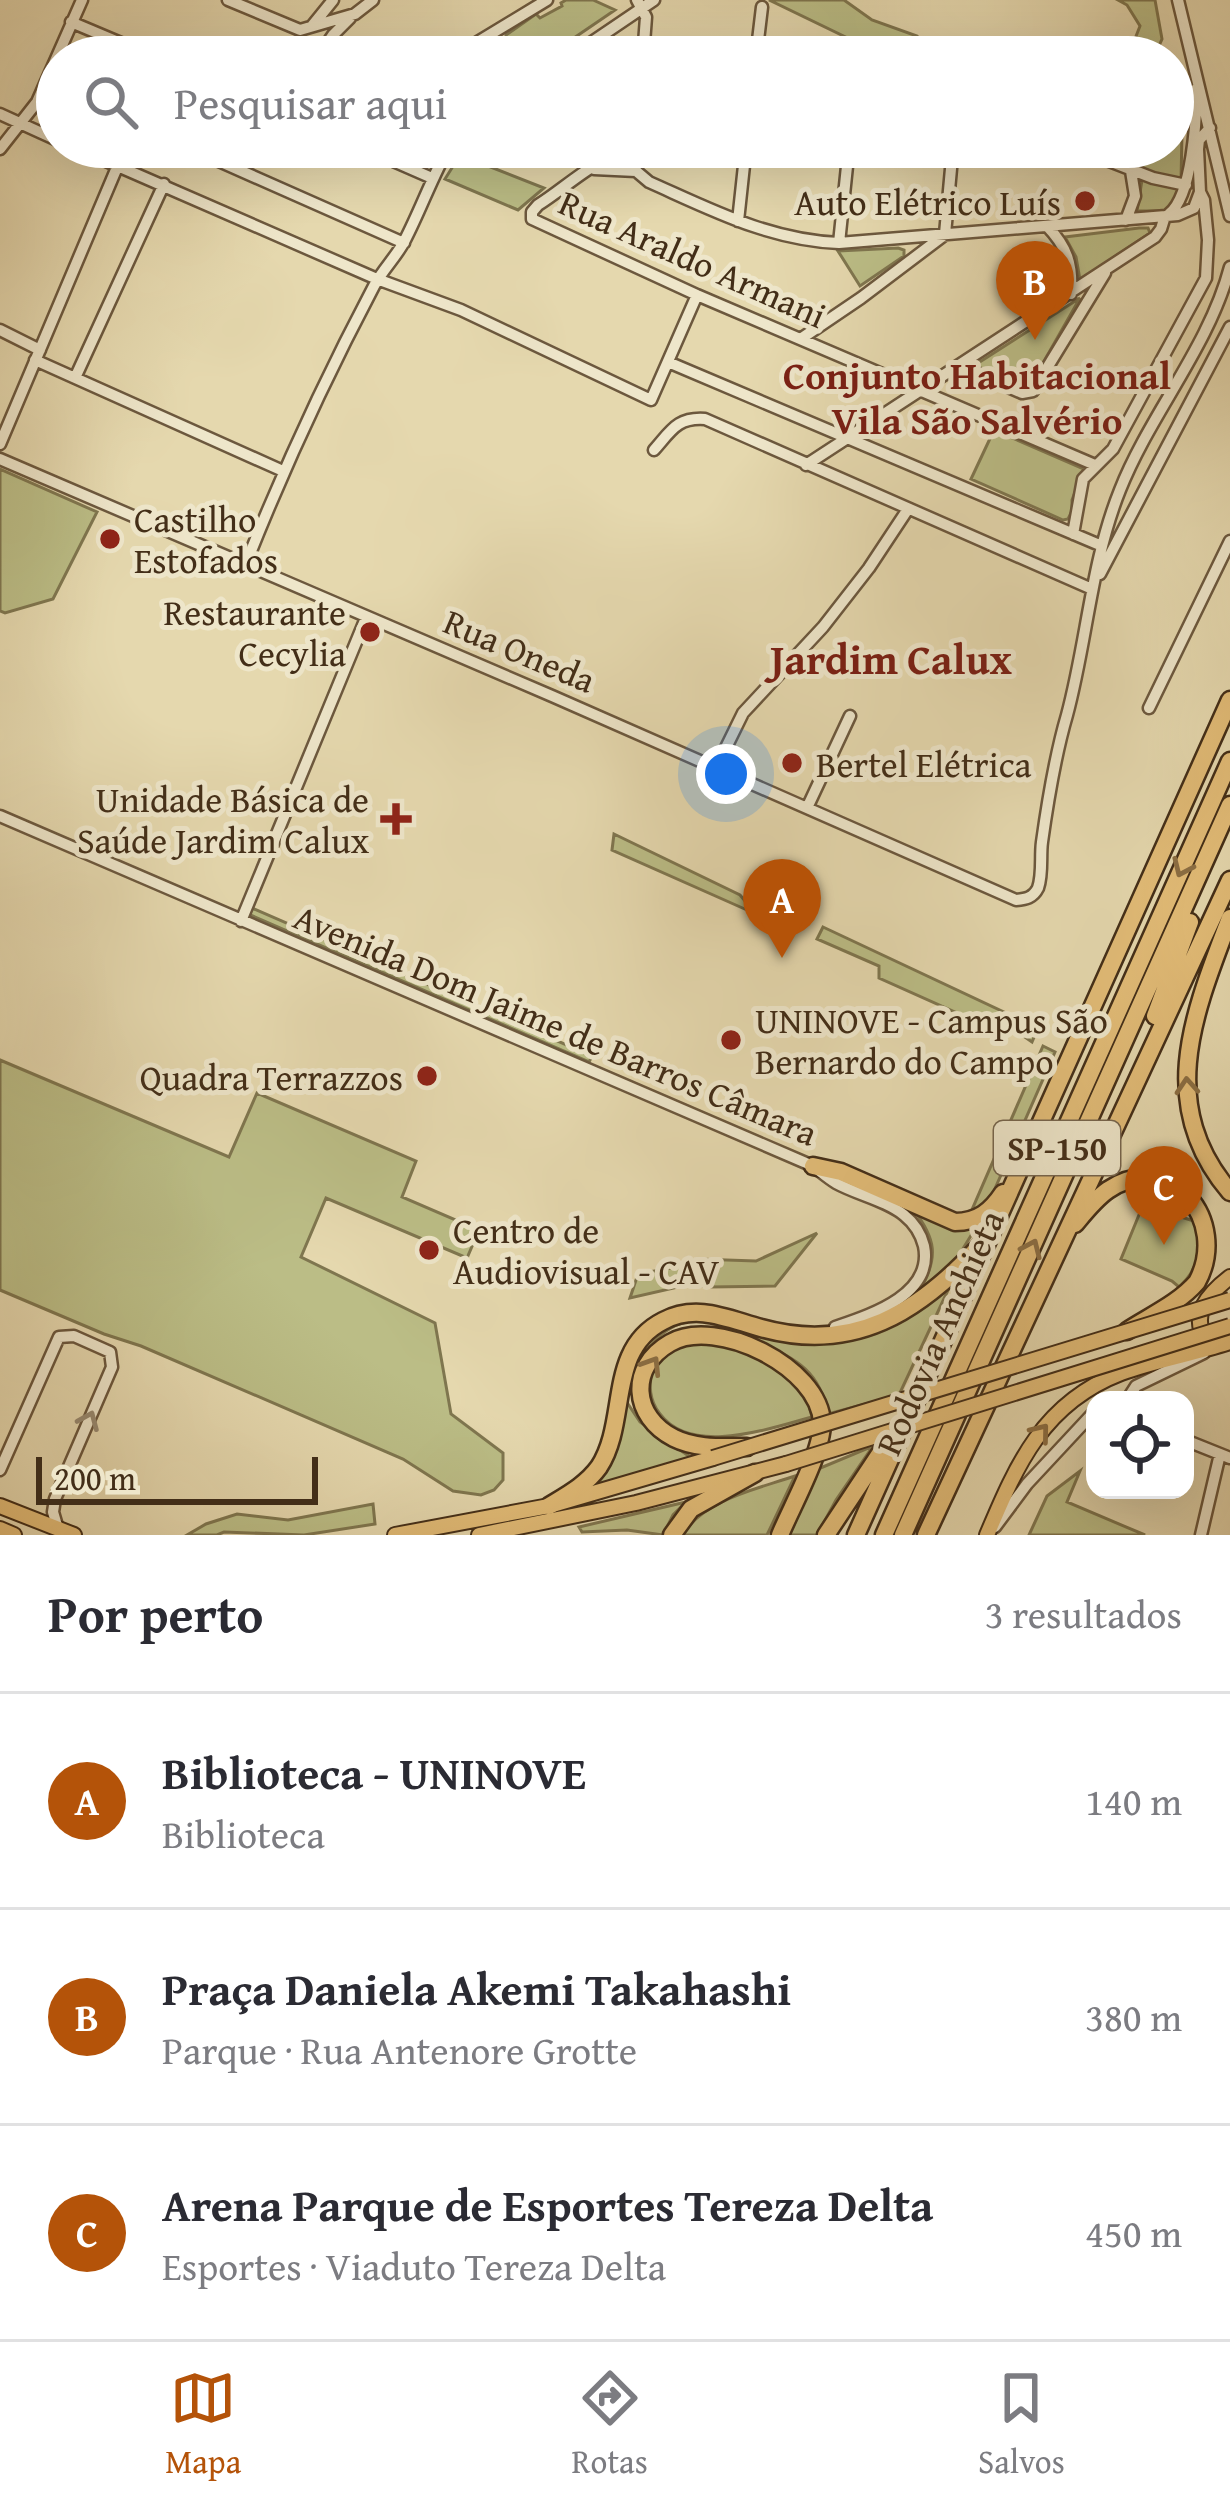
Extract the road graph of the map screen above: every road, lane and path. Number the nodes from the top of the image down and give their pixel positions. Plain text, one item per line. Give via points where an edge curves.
1 (82, 0) edge
2 (228, 0) edge
3 (333, 0) edge
4 (548, 0) edge
5 (1178, 0) edge
6 (644, 2) edge
7 (364, 5) edge
8 (762, 7) dead end
9 (71, 22) junction
10 (313, 27) junction
11 (333, 35) joint
12 (65, 36) edge
13 (96, 36) edge
14 (488, 36) edge
15 (598, 36) edge
16 (645, 36) edge
17 (759, 36) edge
18 (1188, 36) edge
19 (1194, 60) edge
20 (1196, 68) junction
21 (36, 103) edge
22 (0, 114) edge
23 (21, 124) junction
24 (1210, 128) junction
25 (36, 131) edge
26 (1194, 137) edge
27 (0, 149) edge
28 (117, 168) edge
29 (125, 168) edge
30 (234, 168) edge
31 (409, 168) edge
32 (437, 168) edge
33 (593, 168) edge
34 (636, 168) edge
35 (744, 168) edge
36 (847, 168) edge
37 (951, 168) edge
38 (1124, 168) edge
39 (1188, 168) edge
40 (590, 170) junction
41 (636, 171) junction
42 (1131, 171) junction
43 (432, 178) junction
44 (164, 184) junction
45 (1184, 185) junction
46 (1200, 192) junction
47 (1229, 199) edge
48 (1165, 216) junction
49 (1230, 217) edge
50 (1126, 220) junction
51 (738, 221) junction
52 (1047, 226) junction
53 (945, 234) junction
54 (903, 238) junction
55 (404, 243) junction
56 (839, 243) junction
57 (912, 259) junction
58 (1230, 267) edge
59 (1107, 269) junction
60 (377, 279) junction
61 (1071, 294) junction
62 (698, 295) junction
63 (1230, 327) edge
64 (0, 330) edge
65 (802, 338) junction
66 (38, 355) junction
67 (668, 362) junction
68 (960, 366) junction
69 (75, 378) junction
70 (920, 389) junction
71 (844, 439) junction
72 (0, 444) edge
73 (654, 450) dead end
74 (0, 459) edge
75 (806, 465) junction
76 (1095, 465) junction
77 (283, 471) junction
78 (908, 508) junction
79 (1132, 508) junction
80 (1112, 510) junction
81 (1073, 534) junction
82 (1230, 541) edge
83 (1102, 546) junction
84 (245, 566) junction
85 (1092, 589) junction
86 (366, 618) junction
87 (1230, 700) edge
88 (1149, 708) dead end
89 (850, 716) dead end
90 (1230, 761) edge
91 (716, 769) junction
92 (1230, 805) edge
93 (807, 808) junction
94 (4, 820) edge
95 (1230, 825) edge
96 (1230, 880) edge
97 (1230, 918) edge
98 (230, 921) junction
99 (1118, 1119) junction
100 (1026, 1156) junction
101 (814, 1166) junction
102 (1230, 1192) edge
103 (992, 1232) junction
104 (1060, 1243) junction
105 (1230, 1277) edge
106 (1230, 1300) edge
107 (1230, 1326) edge
108 (1125, 1332) junction
109 (809, 1335) junction
110 (1223, 1344) edge
111 (620, 1389) junction
112 (1133, 1391) edge
113 (918, 1398) junction
114 (646, 1414) junction
115 (1086, 1421) edge
116 (1194, 1443) edge
117 (749, 1447) junction
118 (1225, 1455) edge
119 (0, 1470) edge
120 (755, 1473) junction
121 (0, 1506) edge
122 (548, 1506) junction
123 (0, 1529) edge
124 (58, 1529) junction
125 (674, 1530) edge
126 (14, 1535) edge
127 (74, 1535) edge
128 (394, 1535) edge
129 (479, 1535) edge
130 (780, 1535) edge
131 (826, 1535) edge
132 (856, 1535) edge
133 (884, 1535) edge
134 (903, 1535) edge
135 (926, 1535) edge
136 (989, 1535) edge
137 (1201, 1535) edge

1 - 9 street
2 - 10 street via 296,29
3 - 10 street
4 - 14 street
5 - 18 street
6 - 15 street
6 - 16 street
7 - 10 street
7 - 11 street
8 - 17 street
9 - 12 street
9 - 13 street
10 - 11 street
19 - 20 street
20 - 24 street
20 - 26 street
21 - 23 street
22 - 23 street
23 - 25 street
23 - 27 street
24 - 46 street via 1199,140
24 - 47 street
28 - 66 street
29 - 44 street
30 - 55 street
31 - 43 street
32 - 43 street
33 - 40 street
34 - 41 street
35 - 51 street
36 - 56 street
37 - 53 street
38 - 42 street
39 - 45 street
40 - 41 street
40 - 62 street, Rua Araldo Armani via 538,205 532,219
41 - 51 street
42 - 45 street
42 - 50 street via 1135,196
43 - 55 street
44 - 60 street
44 - 69 street
45 - 46 street
45 - 48 street via 1178,207
46 - 48 street via 1190,211
46 - 76 street via 1209,259 1204,285 1113,449
47 - 49 street
48 - 50 street
48 - 59 street via 1158,235
50 - 52 street
51 - 56 street via 789,239
52 - 53 street
52 - 61 street via 1069,255
53 - 54 street
53 - 57 street
54 - 56 street
54 - 57 street via 913,246
55 - 60 street
57 - 65 street
58 - 80 street
59 - 61 street
59 - 68 street via 1033,392
60 - 67 street via 651,400
60 - 77 street
61 - 68 street
62 - 65 street, Rua Araldo Armani
62 - 67 street
63 - 79 street
64 - 66 street
65 - 70 street, Rua Araldo Armani
66 - 69 street
66 - 72 street
67 - 71 street
68 - 70 street
69 - 77 street
70 - 71 street
70 - 76 street, Rua Araldo Armani
71 - 75 street
71 - 81 street
73 - 75 street via 679,422 700,418
74 - 84 street, Rua Oneda
75 - 78 street
76 - 81 street via 1080,486
77 - 84 street
78 - 85 street
78 - 91 street via 823,626 743,712
79 - 80 street
79 - 85 street
80 - 83 street
81 - 83 street
82 - 88 street
83 - 85 street
84 - 86 street, Rua Oneda
85 - 93 street, Rua Oneda via 1038,887 1029,898 1016,900
86 - 91 street, Rua Oneda
86 - 98 street
87 - 100 highway, SP-150
89 - 93 street
90 -> 133 highway, Rodovia Anchieta / SP-150
91 - 93 street, Rua Oneda
134 -> 92 highway, Rodovia Anchieta / SP-150
94 - 98 street, Avenida Dom Jaime de Barros Câmara
95 - 99 highway
96 - 99 highway, SP-150
102 -> 97 highway via 1195,1131 1185,1068
98 - 101 street, Avenida Dom Jaime de Barros Câmara
99 - 104 highway, SP-150
100 - 101 highway via 990,1211 962,1222
100 - 103 highway, SP-150
101 - 109 street, Avenida Dom Jaime de Barros Câmara via 904,1215 925,1254 917,1282 900,1298
103 - 109 highway via 945,1282 897,1316 856,1332
103 - 113 highway, SP-150
104 - 108 highway, bridge via 1122,1183 1171,1180 1203,1206 1214,1240 1199,1280
104 - 135 highway, SP-150
105 - 110 main road via 1199,1317 1204,1338
106 - 108 main road, bridge
107 - 120 main road, bridge
108 - 117 main road, bridge
109 - 111 highway via 716,1314 676,1316 640,1340
110 - 112 street
136 -> 110 main road via 1026,1451 1067,1404 1115,1376
111 - 114 highway
111 - 122 highway via 601,1463
113 - 131 highway
113 - 132 highway, SP-150
114 - 117 highway, bridge via 670,1436 698,1446
114 -> 130 highway via 646,1367 662,1347 688,1335 740,1344 796,1374 818,1405 821,1434
115 - 136 street
116 - 118 street
117 - 122 main road, bridge
118 - 137 street
124 -> 119 street via 55,1499 112,1367 110,1352 58,1337
120 - 125 highway via 698,1504
120 - 129 main road
121 - 124 main road
122 - 128 main road
123 - 126 main road
124 - 127 main road

